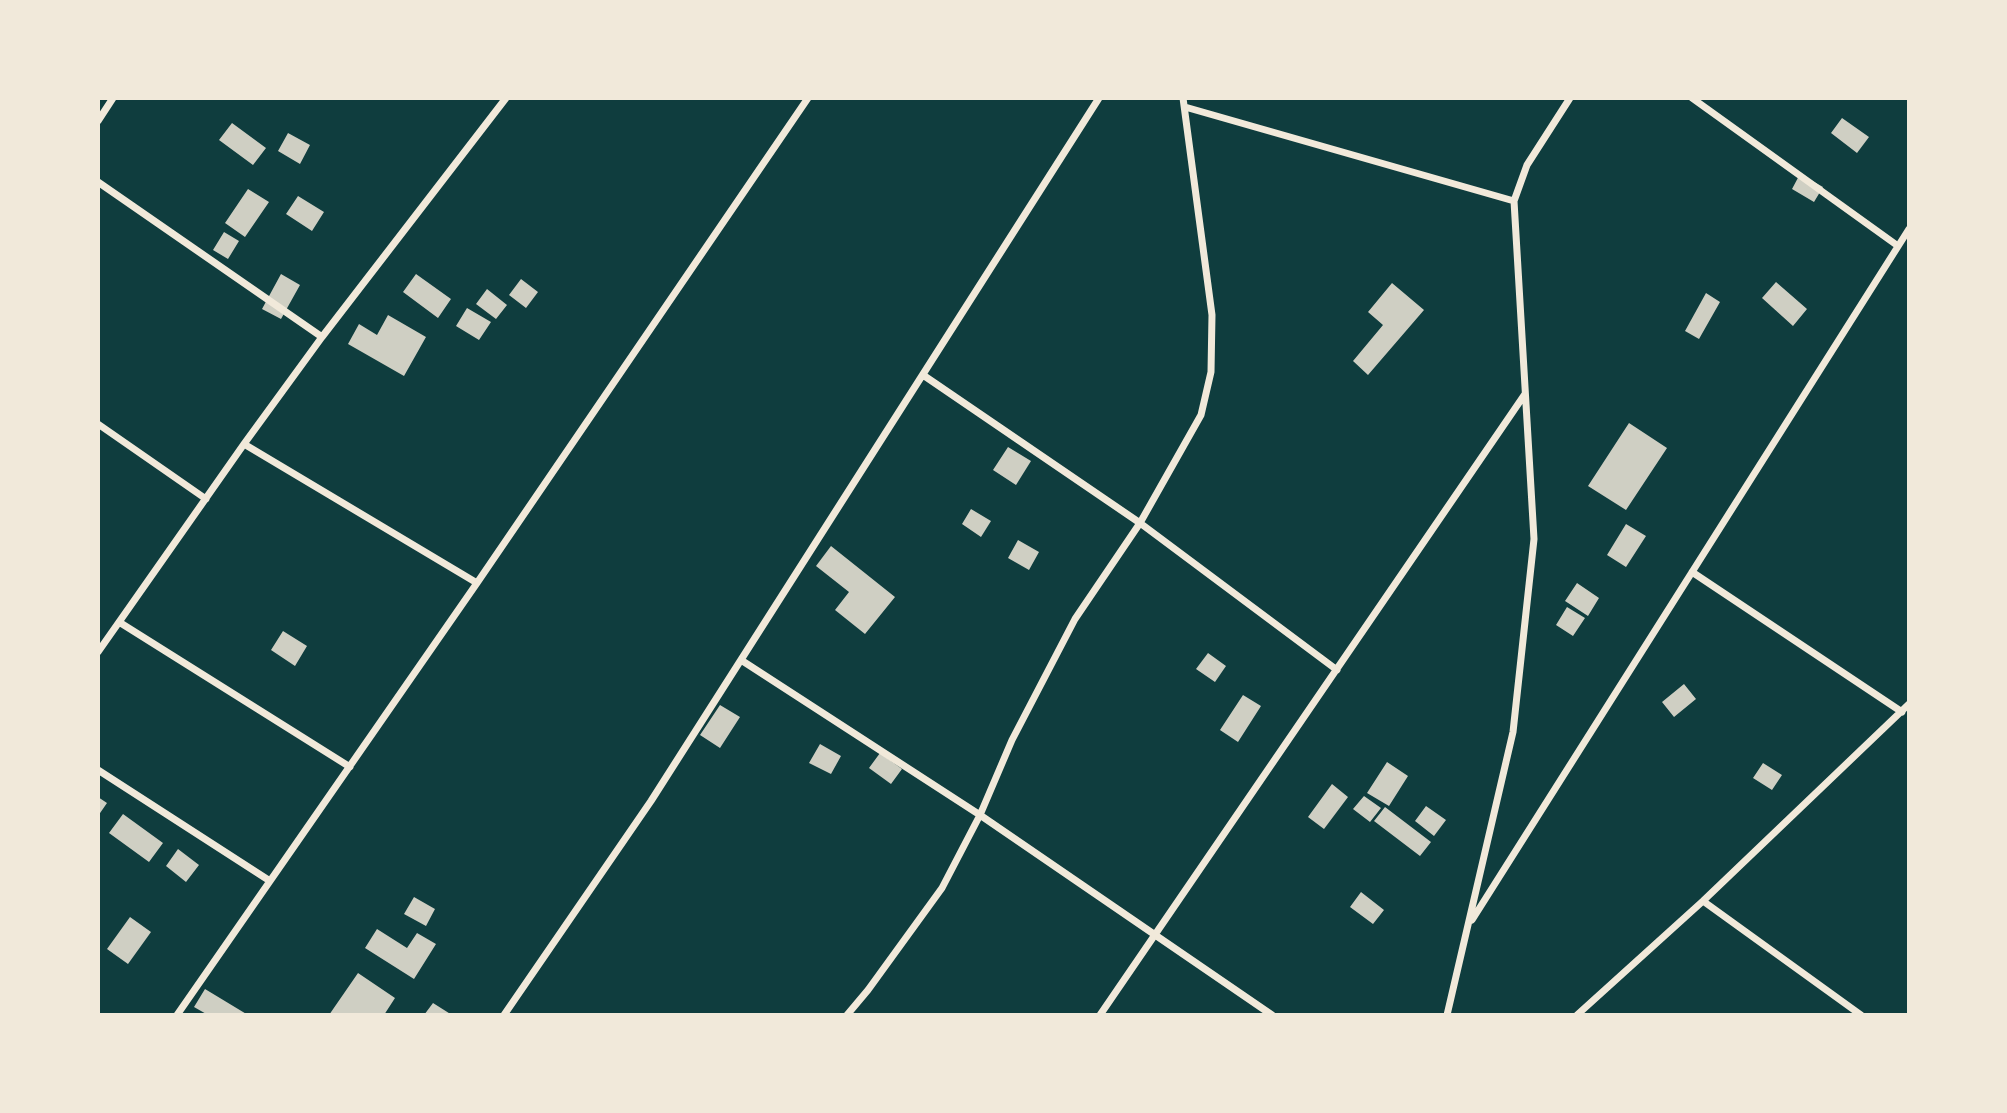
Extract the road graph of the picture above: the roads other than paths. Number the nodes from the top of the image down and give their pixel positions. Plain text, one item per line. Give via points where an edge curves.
1 (113, 98) edge
2 (506, 98) edge
3 (808, 98) edge
4 (1099, 98) edge
5 (1570, 98) edge
6 (1692, 98) edge
7 (1184, 102) edge
8 (98, 121) edge
9 (98, 182) edge
10 (1514, 201) junction
11 (1909, 229) edge
12 (1898, 246) junction
13 (322, 337) junction
14 (923, 375) junction
15 (1525, 394) junction
16 (98, 424) edge
17 (244, 444) junction
18 (206, 499) junction
19 (1140, 523) junction
20 (1692, 572) junction
21 (477, 583) junction
22 (119, 622) junction
23 (98, 652) edge
24 (741, 660) junction
25 (1337, 670) junction
26 (1909, 704) edge
27 (1902, 712) junction
28 (350, 766) junction
29 (98, 770) edge
30 (980, 815) junction
31 (270, 881) junction
32 (1703, 901) junction
33 (1468, 926) junction
34 (1155, 935) junction
35 (177, 1015) edge
36 (504, 1015) edge
37 (847, 1015) edge
38 (1100, 1015) edge
39 (1272, 1015) edge
40 (1447, 1015) edge
41 (1577, 1015) edge
42 (1861, 1015) edge

1 - 8 street
2 - 13 street
3 - 21 street
4 - 14 street
5 - 10 street via 1527,165
6 - 12 street
7 - 10 street
7 - 19 street via 1212,315 1211,372 1201,415
9 - 13 street
10 - 15 street
11 - 12 street
12 - 20 street
13 - 17 street
14 - 19 street
14 - 24 street
15 - 25 street
15 - 33 street via 1534,539 1515,718
16 - 18 street
17 - 18 street
17 - 21 street
18 - 22 street
19 - 25 street
19 - 30 street via 1075,619 1012,740
20 - 27 street
20 - 33 street
21 - 28 street
22 - 23 street
22 - 28 street
24 - 30 street
24 - 36 street
25 - 34 street
26 - 27 street
27 - 32 street
28 - 31 street
29 - 31 street
30 - 34 street
30 - 37 street via 942,888
31 - 35 street
32 - 41 street
32 - 42 street
33 - 40 street
34 - 38 street
34 - 39 street

